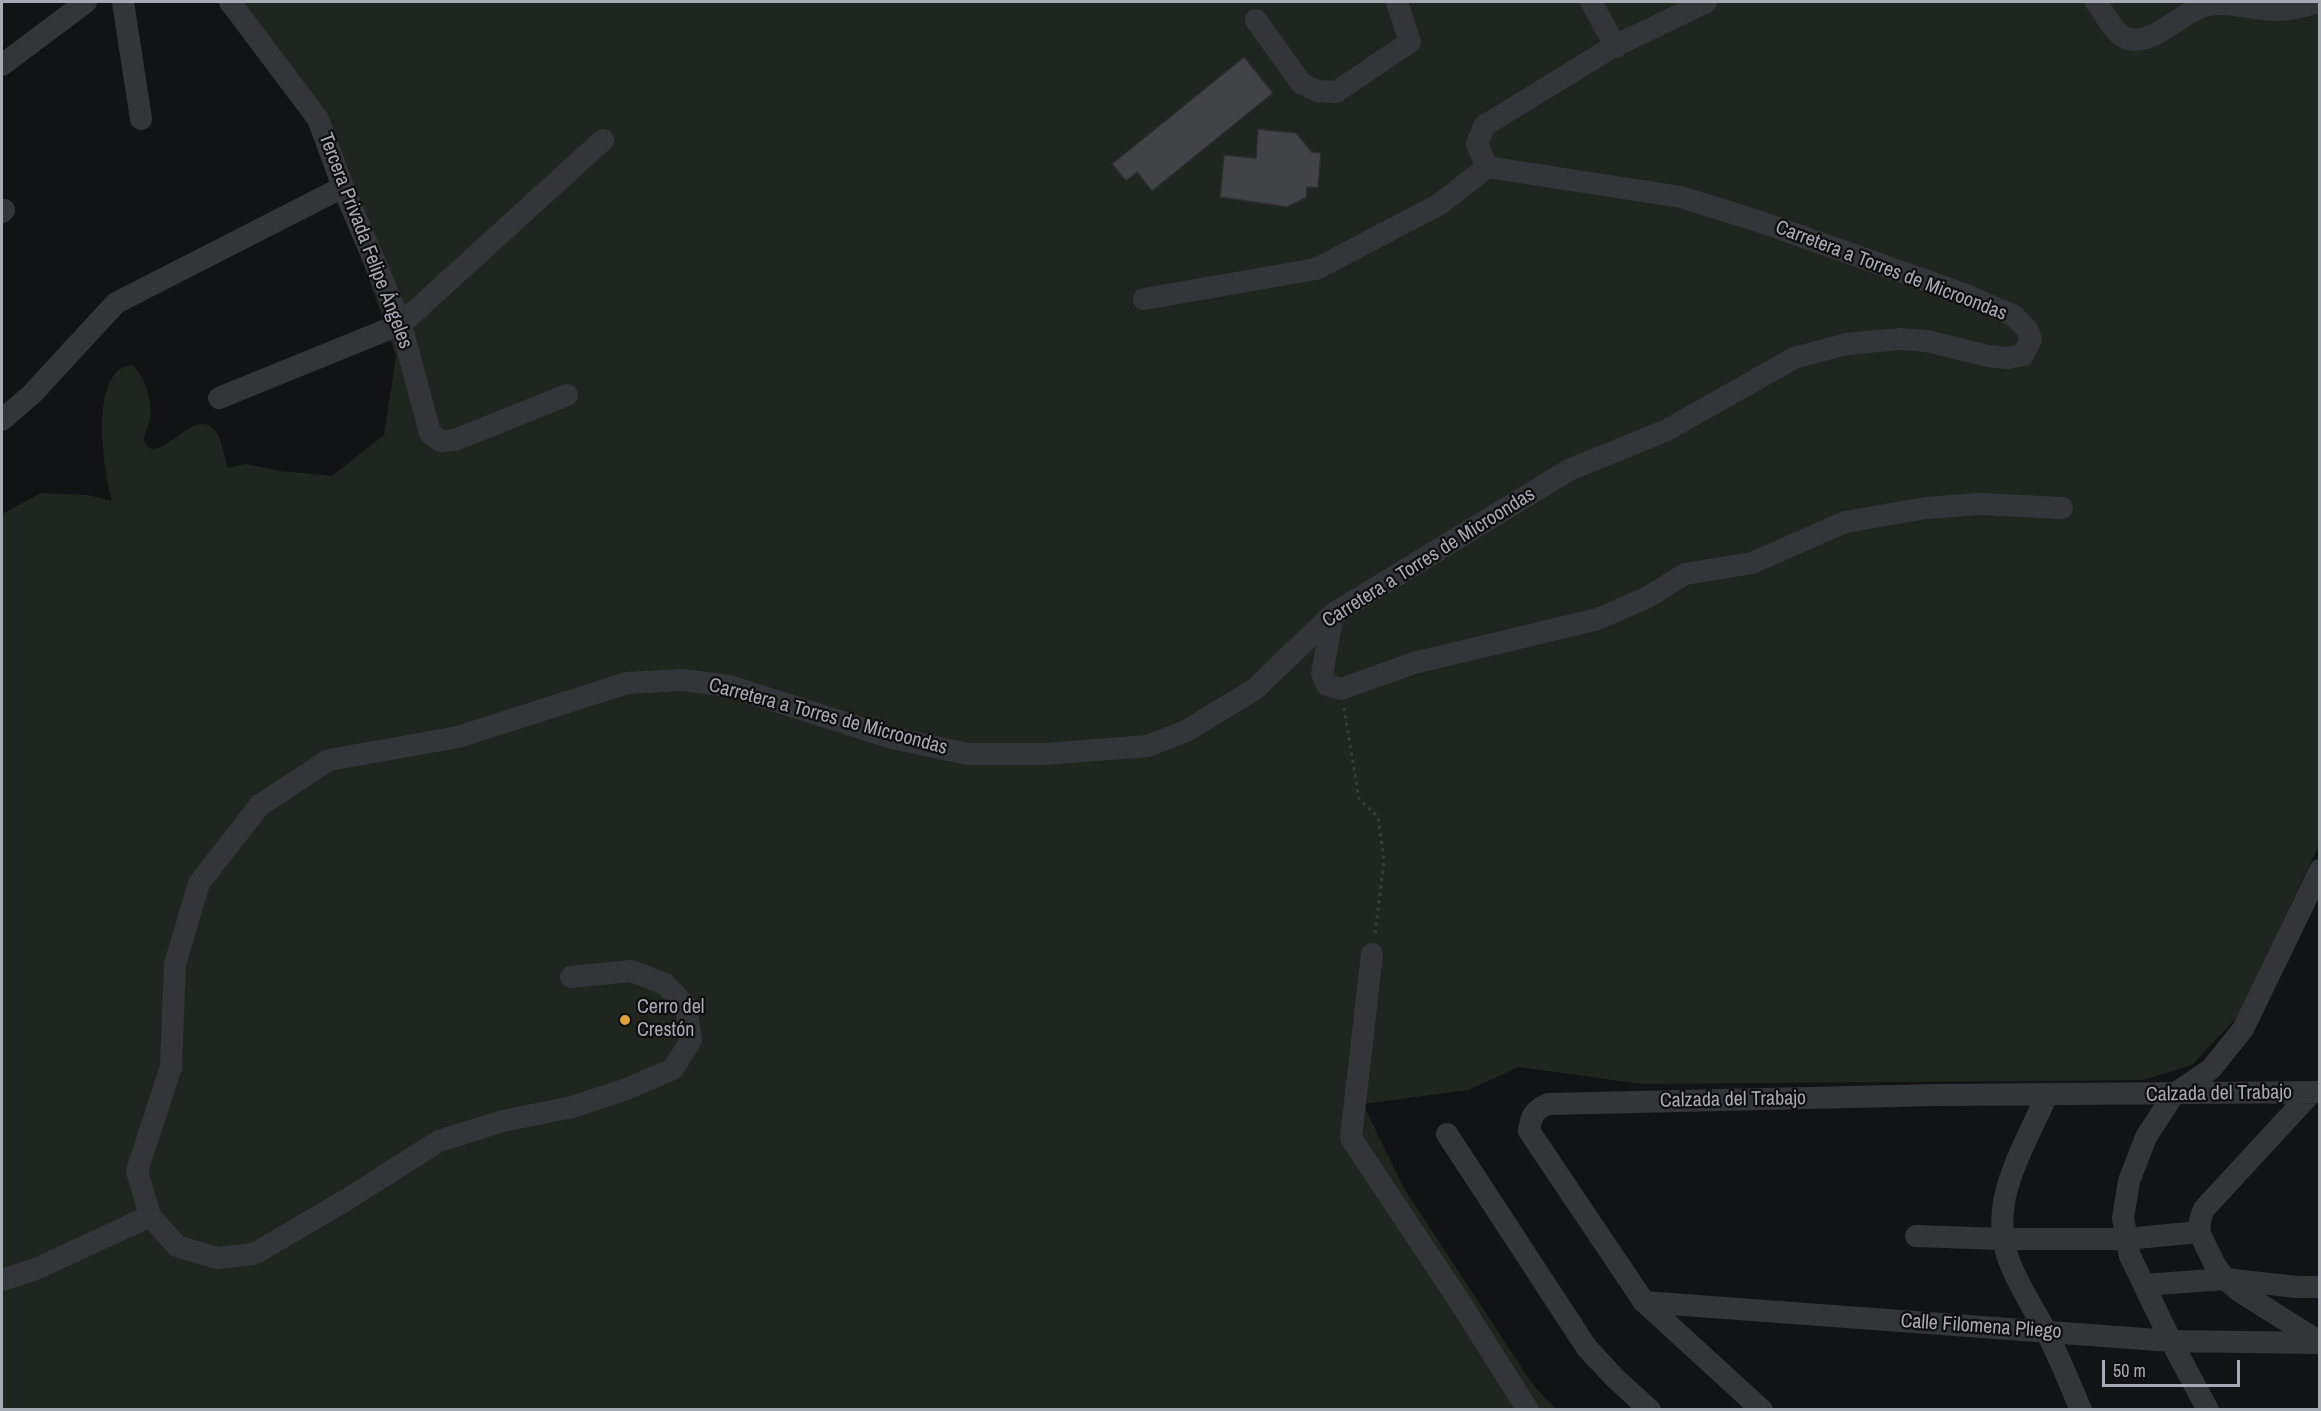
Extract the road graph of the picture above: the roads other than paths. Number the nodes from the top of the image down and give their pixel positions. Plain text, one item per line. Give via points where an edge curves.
1 (86, 2) edge
2 (123, 2) edge
3 (230, 2) edge
4 (1398, 2) edge
5 (1591, 2) edge
6 (1706, 2) edge
7 (2096, 2) edge
8 (2319, 2) edge
9 (1256, 20) dead end
10 (1616, 46) junction
11 (2, 65) edge
12 (141, 118) dead end
13 (603, 140) dead end
14 (1487, 167) junction
15 (342, 187) junction
16 (1144, 299) dead end
17 (401, 324) junction
18 (567, 395) dead end
19 (219, 398) dead end
20 (2, 420) edge
21 (2062, 508) dead end
22 (1333, 614) junction
23 (2319, 870) edge
24 (1372, 954) road end
25 (572, 977) dead end
26 (2316, 1092) edge
27 (2174, 1094) junction
28 (2047, 1095) junction
29 (1447, 1134) dead end
30 (150, 1216) junction
31 (2199, 1232) junction
32 (1916, 1236) dead end
33 (2002, 1239) junction
34 (2126, 1239) junction
35 (2225, 1279) junction
36 (2, 1280) edge
37 (2144, 1285) junction
38 (2319, 1287) edge
39 (1644, 1302) junction
40 (2046, 1332) junction
41 (2171, 1341) junction
42 (2319, 1343) edge
43 (1528, 1410) edge
44 (1650, 1410) edge
45 (1762, 1410) edge
46 (2081, 1410) edge
47 (2208, 1410) edge

1 - 11 street
2 - 12 street
3 - 15 street, Tercera Privada Felipe Ángeles via 318,119
4 - 9 street via 1410,42 1336,92 1317,91 1301,83
5 - 10 street
6 - 10 street
7 - 8 street via 2113,27 2131,40 2145,39 2204,6 2278,10
10 - 14 street via 1484,126 1477,144
13 - 17 street
14 - 16 street via 1440,204 1316,269
14 - 22 street, Carretera a Torres de Microondas via 1682,197 1733,213 2014,315 2031,339 2023,355 2008,358 1900,339 1846,344 1794,358 1667,430 1569,470
15 - 17 street, Tercera Privada Felipe Ángeles
15 - 20 street via 116,303
17 - 18 street, Tercera Privada Felipe Ángeles via 430,433 441,441 456,441
17 - 19 street
21 - 22 street via 1980,504 1926,508 1845,522 1752,563 1684,574 1648,597 1598,619 1414,663 1341,688 1327,685 1322,674
22 - 30 street, Carretera a Torres de Microondas via 1255,689 1186,731 1148,746 1045,754 968,754 892,738 729,686 682,680 627,683 458,737 329,760 260,805 199,883 175,964 171,1067 137,1171
23 - 27 street via 2243,1029 2211,1069
24 - 43 street via 1351,1138
25 - 30 street, Carretera a Torres de Microondas via 631,971 665,984 686,1006 691,1040 673,1069 572,1107 503,1121 439,1141 255,1254 217,1258 177,1246
26 - 27 street, Calzada del Trabajo
26 - 31 street via 2204,1209
27 - 28 street, Calzada del Trabajo
27 - 34 street via 2146,1137 2129,1181 2123,1218
28 - 33 street via 2004,1201
28 - 39 street, Calzada del Trabajo via 1548,1104 1536,1109 1529,1131
29 - 44 street via 1587,1348
30 - 36 street via 36,1269
31 - 34 street
31 - 35 street
32 - 33 street
33 - 34 street
33 - 40 street via 2016,1279
34 - 37 street
35 - 37 street
35 - 38 street
35 - 42 street
37 - 41 street
39 - 40 street, Calle Filomena Pliego
39 - 45 street, Calzada del Trabajo
40 - 41 street, Calle Filomena Pliego
40 - 46 street
41 - 42 street, Calle Filomena Pliego
41 - 47 street

